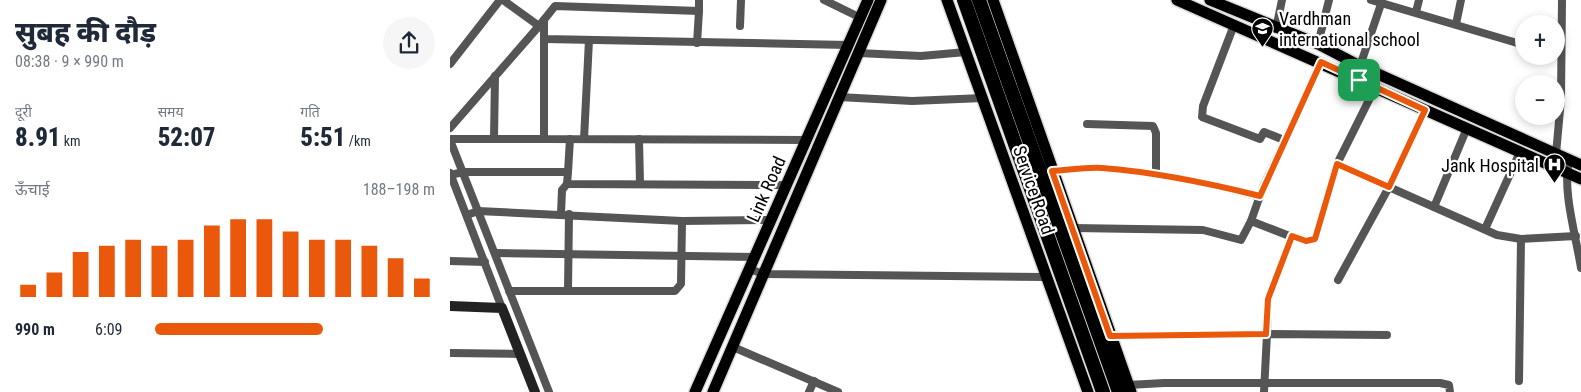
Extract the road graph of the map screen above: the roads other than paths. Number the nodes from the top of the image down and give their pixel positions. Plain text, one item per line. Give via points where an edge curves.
1 (502, 0) edge
2 (700, 0) edge
3 (741, 0) edge
4 (824, 0) edge
5 (868, 0) edge
6 (881, 0) edge
7 (947, 0) edge
8 (964, 0) edge
9 (979, 0) edge
10 (993, 0) edge
11 (1177, 0) edge
12 (1210, 0) edge
13 (1282, 0) edge
14 (1329, 0) edge
15 (1371, 0) edge
16 (1419, 0) edge
17 (1461, 0) edge
18 (1562, 0) edge
19 (555, 3) edge
20 (1381, 4) junction
21 (699, 11) junction
22 (1416, 12) junction
23 (860, 18) junction
24 (541, 23) junction
25 (1456, 24) junction
26 (1234, 25) junction
27 (740, 26) dead end
28 (1276, 29) junction
29 (544, 39) junction
30 (589, 40) junction
31 (1515, 41) edge
32 (697, 43) junction
33 (849, 44) junction
34 (1318, 44) junction
35 (966, 52) junction
36 (858, 53) junction
37 (1321, 62) junction
38 (450, 64) edge
39 (1360, 66) junction
40 (496, 76) junction
41 (1359, 80) junction
42 (1374, 88) junction
43 (839, 97) junction
44 (983, 98) junction
45 (1425, 110) junction
46 (1087, 124) dead end
47 (450, 128) edge
48 (1467, 128) junction
49 (494, 139) junction
50 (544, 139) junction
51 (570, 139) junction
52 (584, 139) junction
53 (639, 139) junction
54 (450, 140) edge
55 (806, 140) junction
56 (1284, 140) junction
57 (1520, 152) junction
58 (1556, 154) junction
59 (1569, 160) junction
60 (1337, 164) junction
61 (1581, 165) edge
62 (1052, 171) junction
63 (568, 172) junction
64 (1566, 172) junction
65 (454, 174) edge
66 (1156, 174) junction
67 (1581, 179) edge
68 (640, 183) junction
69 (566, 184) junction
70 (786, 185) junction
71 (1389, 187) junction
72 (1260, 196) junction
73 (1434, 207) junction
74 (472, 213) junction
75 (565, 214) junction
76 (771, 220) junction
77 (682, 221) junction
78 (1251, 221) junction
79 (1073, 228) junction
80 (1485, 229) junction
81 (1292, 236) junction
82 (1576, 236) junction
83 (1521, 239) junction
84 (495, 253) junction
85 (568, 254) junction
86 (682, 257) junction
87 (755, 257) junction
88 (450, 262) edge
89 (485, 262) junction
90 (1581, 268) edge
91 (749, 269) junction
92 (764, 274) junction
93 (1046, 277) junction
94 (1338, 280) dead end
95 (568, 290) junction
96 (509, 291) junction
97 (450, 306) edge
98 (502, 308) junction
99 (518, 315) junction
100 (506, 319) junction
101 (1266, 334) junction
102 (1387, 335) dead end
103 (1110, 336) junction
104 (733, 347) junction
105 (450, 353) edge
106 (520, 354) junction
107 (814, 381) junction
108 (1519, 381) dead end
109 (1264, 383) junction
110 (1126, 390) edge
111 (535, 392) edge
112 (549, 392) edge
113 (695, 392) edge
114 (713, 392) edge
115 (809, 392) edge
116 (838, 392) edge
117 (1088, 392) edge
118 (1104, 392) edge
119 (1264, 392) edge
120 (1450, 392) edge

1 - 24 street
1 - 38 street
2 - 21 street
3 - 27 street
4 - 23 street
5 - 23 main road, Link Road
6 - 36 main road, Link Road
7 - 35 main road, Service Road
8 - 118 highway
9 - 110 highway
10 - 62 main road, Service Road
11 - 26 main road
12 - 28 main road
13 - 28 street
14 - 34 street
15 - 20 street
16 - 22 street
17 - 25 street
18 - 58 street via 1561,99
19 - 21 street
19 - 24 street
20 - 22 street
20 - 39 street
21 - 32 street
22 - 25 street
23 - 33 main road, Link Road
24 - 29 street
24 - 40 street
25 - 31 street
26 - 37 main road
26 - 56 street via 1202,116 1260,139 1264,132
28 - 34 main road
29 - 30 street
29 - 50 street
30 - 32 street
30 - 52 street
32 - 33 street
33 - 55 main road, Link Road
34 - 39 main road
35 - 36 street via 921,56
35 - 44 main road, Service Road
36 - 43 main road, Link Road
37 - 41 main road
37 - 56 street
39 - 41 street
39 - 58 main road
40 - 47 street
40 - 49 street
41 - 42 main road
42 - 45 main road
42 - 60 street
43 - 44 street via 912,101
43 - 92 main road, Link Road
44 - 93 main road, Service Road
45 - 48 main road
45 - 71 street
46 - 66 street via 1153,126 1156,133
48 - 57 main road
48 - 73 street
49 - 50 street
49 - 54 street
50 - 51 street
51 - 52 street
51 - 63 street
52 - 53 street
53 - 55 street
53 - 68 street
54 - 65 street
55 - 70 main road, Link Road
56 - 72 street
57 - 64 main road
57 - 80 street
58 - 59 main road
59 - 61 main road
59 - 64 street
60 - 71 street
60 - 81 street via 1315,239 1306,241
62 - 66 street via 1100,168
62 - 79 main road, Service Road
63 - 65 street
63 - 69 street
64 - 67 main road
64 - 82 street
65 - 74 street
65 - 74 street
66 - 72 street
68 - 69 street
68 - 70 street
69 - 75 street via 562,190
70 - 76 main road, Link Road
71 - 73 street
71 - 94 street
72 - 78 street
73 - 80 street
74 - 75 street
74 - 84 street
74 - 89 street
75 - 77 street
75 - 85 street
76 - 77 street
76 - 87 main road, Link Road
77 - 86 street
78 - 79 street via 1244,238 1238,240 1203,230
78 - 81 street
79 - 103 main road, Service Road
80 - 83 street via 1507,238
81 - 101 street via 1268,299
82 - 83 street
82 - 90 street
83 - 108 street
84 - 85 street
84 - 96 street
85 - 86 street
85 - 95 street
86 - 87 street
86 - 95 street via 681,284 675,291
87 - 91 main road, Link Road
88 - 89 street
89 - 98 street
91 - 92 street
91 - 113 main road, Link Road
92 - 93 street
92 - 104 main road, Link Road
93 - 117 main road, Service Road
95 - 96 street
96 - 99 street
97 - 98 street
98 - 100 street
99 - 100 street
99 - 112 street
100 - 106 street
101 - 102 street
101 - 103 street
101 - 109 street
103 - 110 main road, Service Road
104 - 107 street
104 - 114 main road, Link Road
105 - 106 street
106 - 111 street
107 - 115 street
107 - 116 street
109 - 110 street
109 - 119 street
109 - 120 street via 1440,383 1449,385

